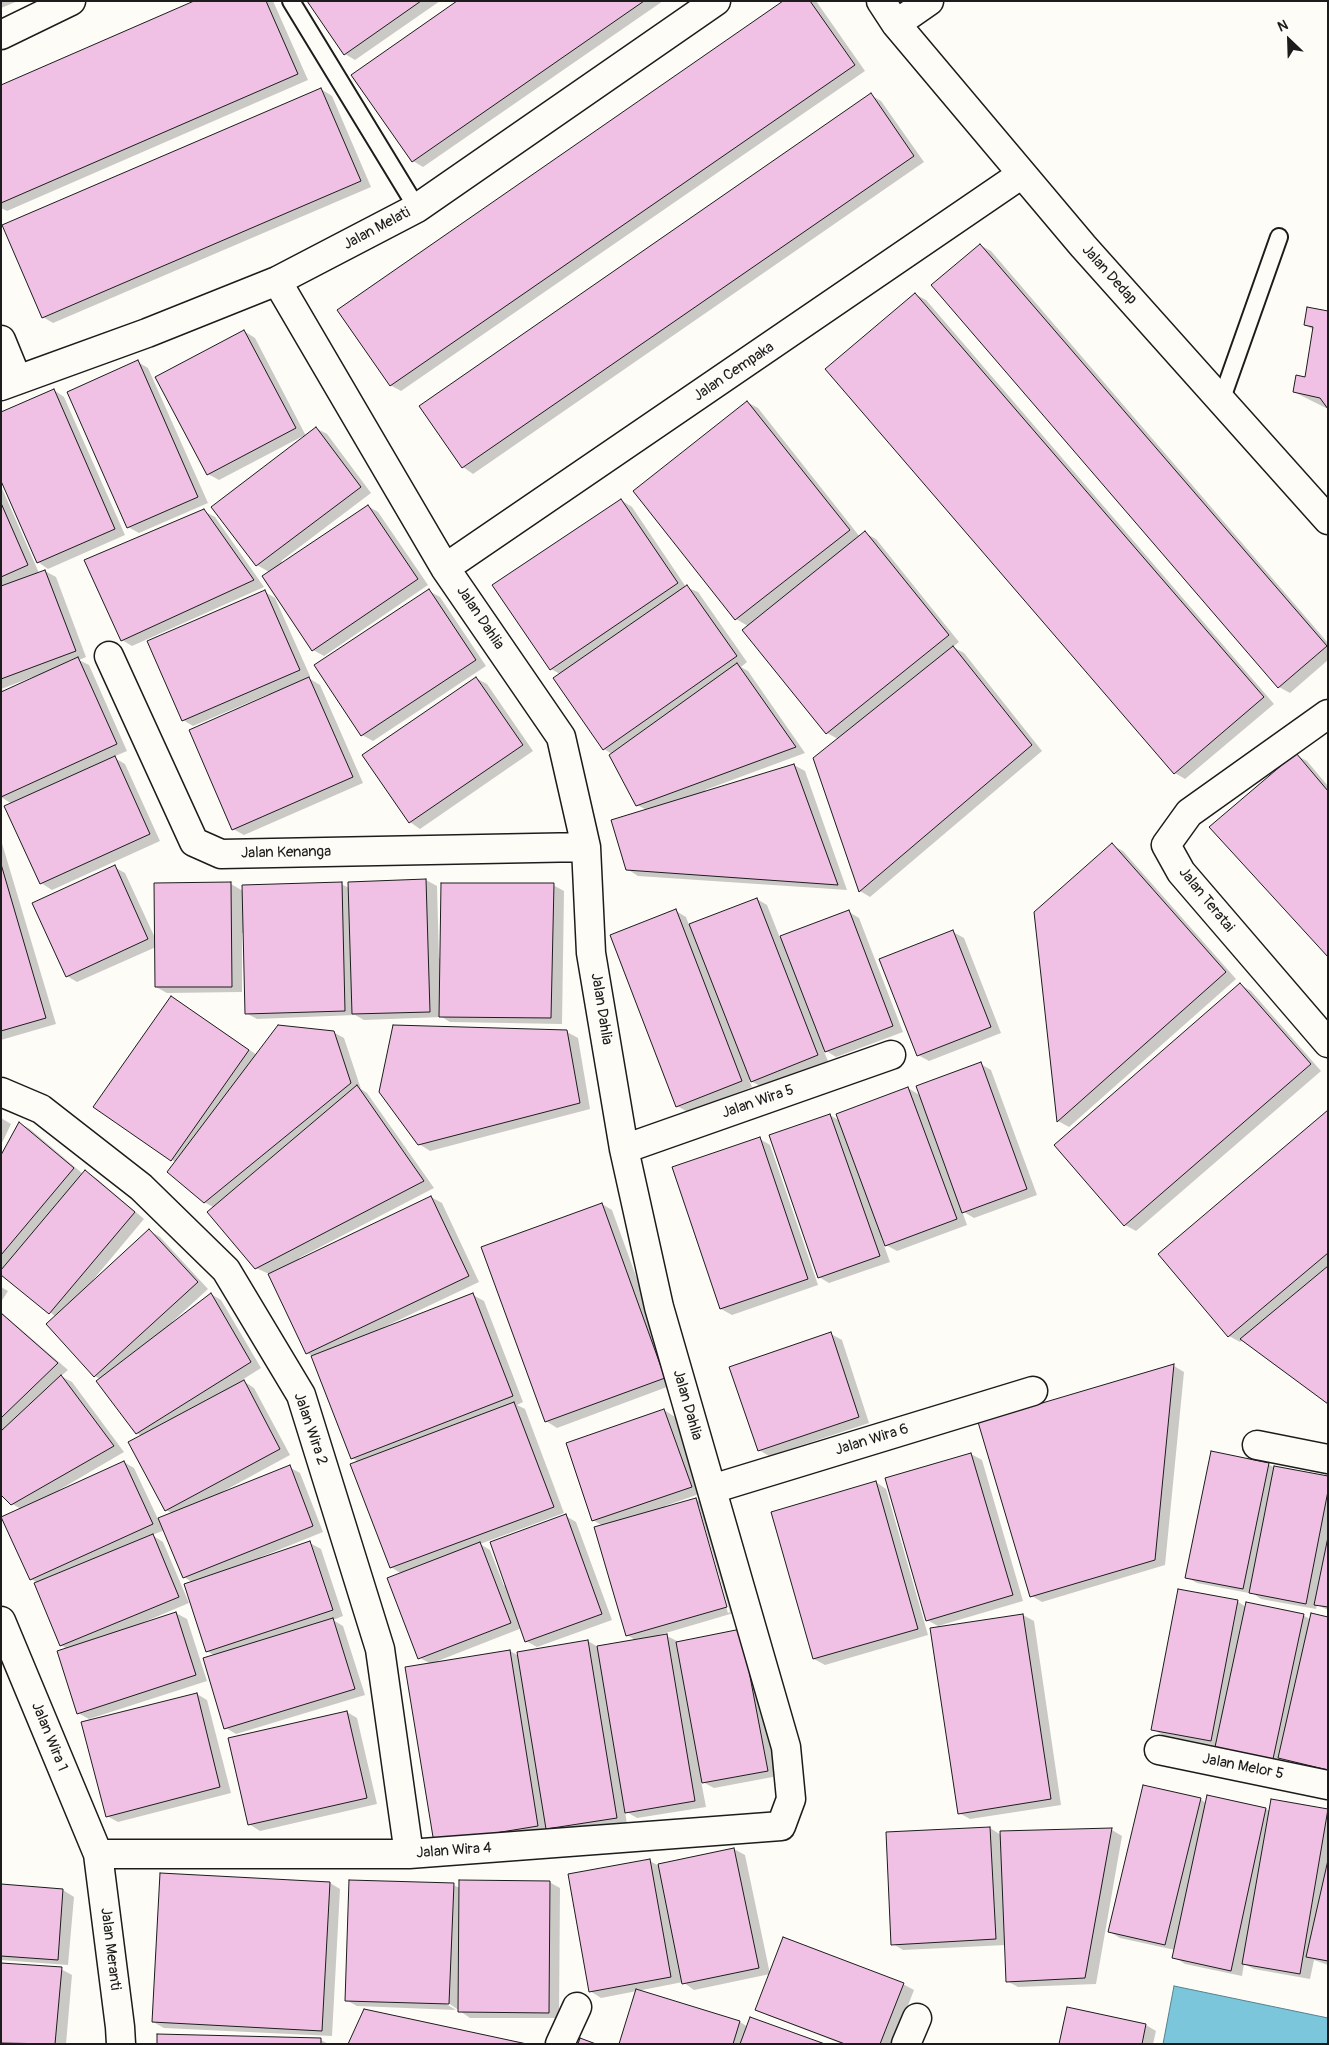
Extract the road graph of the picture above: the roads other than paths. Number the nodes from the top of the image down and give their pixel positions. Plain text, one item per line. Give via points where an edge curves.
1 (71, 1) edge
2 (291, 1) edge
3 (716, 1) edge
4 (880, 1) edge
5 (929, 1) edge
6 (896, 24) junction
7 (1, 35) edge
8 (1022, 174) junction
9 (417, 208) junction
10 (1279, 237) dead end
11 (277, 281) junction
12 (1, 340) edge
13 (9, 382) edge
14 (1221, 401) junction
15 (1328, 520) edge
16 (445, 568) junction
17 (109, 656) dead end
18 (1328, 714) edge
19 (586, 847) junction
20 (1328, 1043) edge
21 (891, 1056) dead end
22 (1, 1092) edge
23 (624, 1149) junction
24 (1033, 1391) dead end
25 (1257, 1446) dead end
26 (1328, 1458) edge
27 (712, 1489) junction
28 (1, 1621) edge
29 (1158, 1750) dead end
30 (1328, 1784) edge
31 (791, 1799) joint
32 (98, 1854) junction
33 (409, 1854) junction
34 (577, 2007) dead end
35 (917, 2018) dead end
36 (121, 2044) edge
37 (560, 2044) edge
38 (906, 2044) edge

1 - 7 street
2 - 9 lane
3 - 9 street, Jalan Melati
4 - 6 street, Jalan Dedap
5 - 6 street
6 - 8 street, Jalan Dedap
8 - 14 street, Jalan Dedap
8 - 16 street, Jalan Cempaka
9 - 11 street, Jalan Melati
10 - 14 lane
11 - 13 street, Jalan Melati
11 - 16 street, Jalan Dahlia
12 - 13 street
14 - 15 street, Jalan Dedap
16 - 19 street, Jalan Dahlia via 561,737
17 - 19 street, Jalan Kenanga via 194,842 221,854
18 - 20 street, Jalan Teratai via 1189,813 1166,845 1181,872
19 - 23 street, Jalan Dahlia via 591,953
21 - 23 street, Jalan Wira 5
22 - 33 street, Jalan Wira 2 via 41,1109 141,1186 226,1270 301,1395 380,1649
23 - 27 street, Jalan Dahlia via 659,1307
24 - 27 street, Jalan Wira 6
25 - 26 street
27 - 31 street, Jalan Dahlia via 786,1747
28 - 32 street, Jalan Wira 1
29 - 30 street, Jalan Melor 5
31 - 33 street, Jalan Wira 4 via 781,1826
32 - 33 street, Jalan Wira 4
32 - 36 street, Jalan Meranti
34 - 37 street
35 - 38 street

